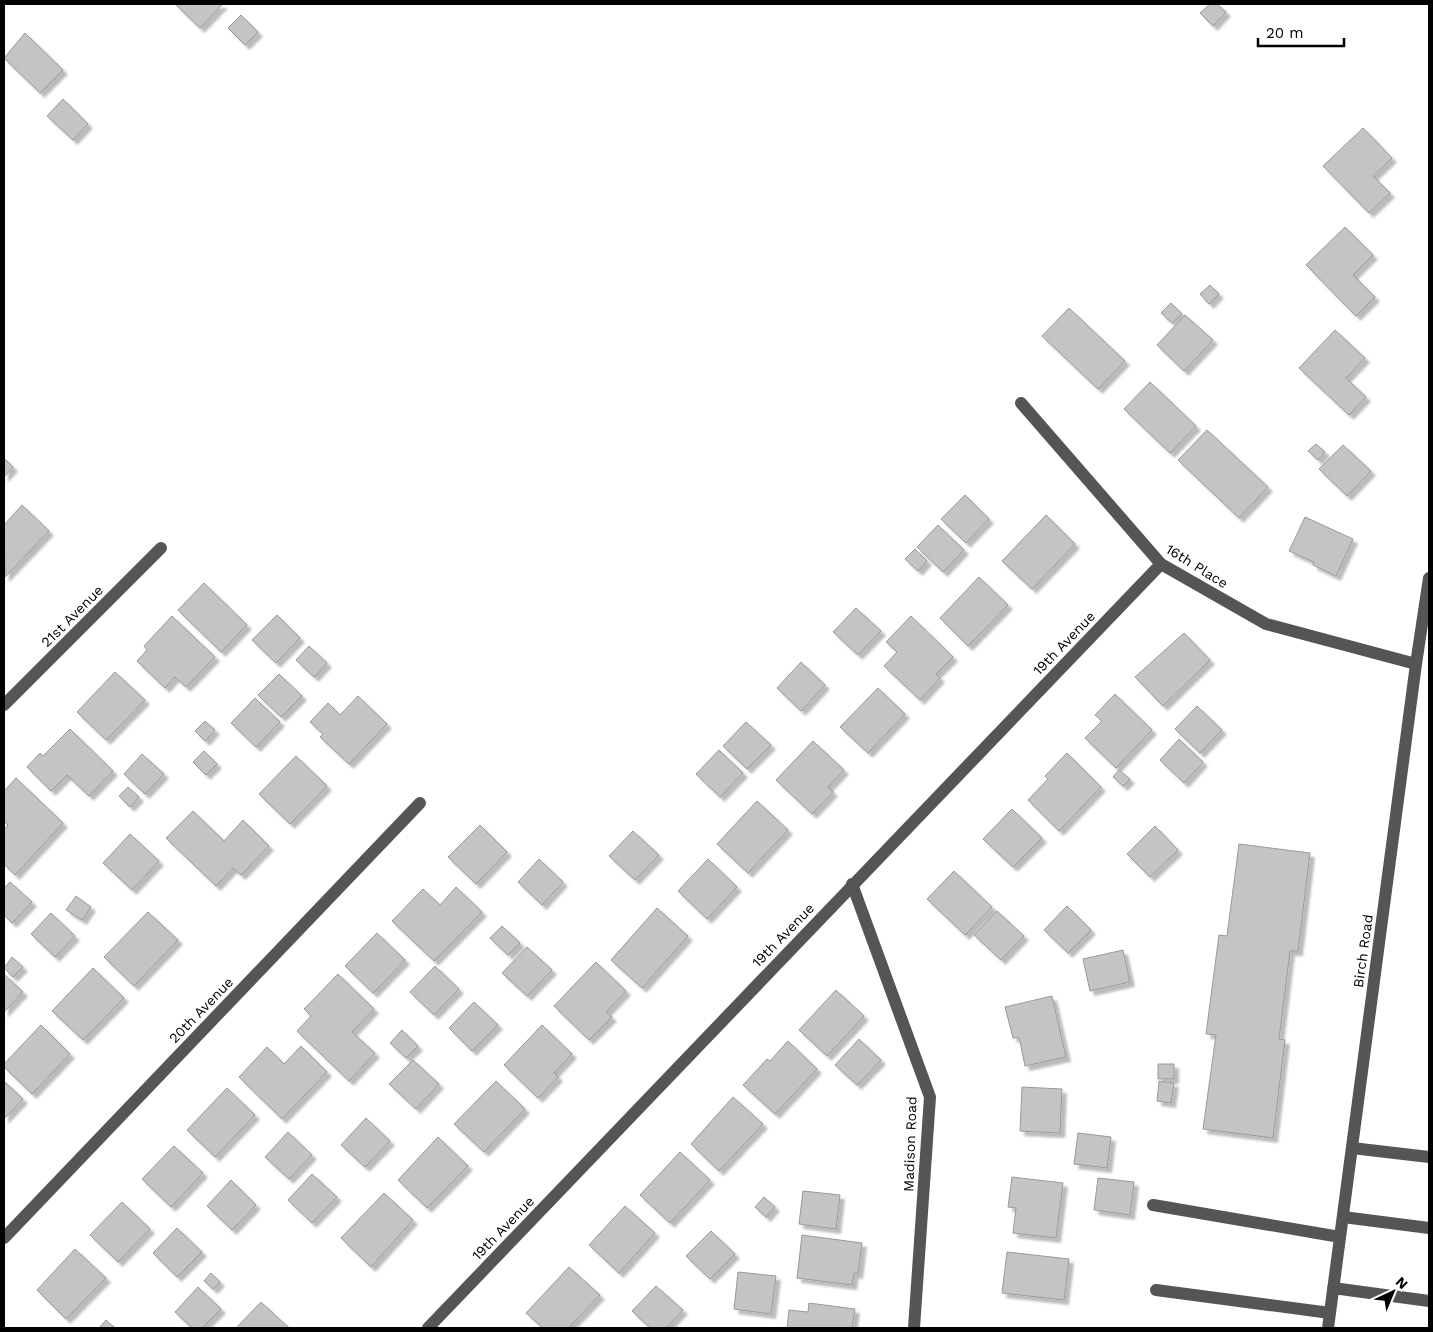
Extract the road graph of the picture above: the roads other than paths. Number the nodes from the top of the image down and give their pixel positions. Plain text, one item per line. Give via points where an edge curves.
1 (1021, 404) dead end
2 (161, 548) dead end
3 (1161, 564) junction
4 (1429, 578) edge
5 (1416, 664) junction
6 (4, 705) edge
7 (420, 803) dead end
8 (852, 884) junction
9 (1352, 1148) junction
10 (1429, 1157) edge
11 (1153, 1205) dead end
12 (1343, 1217) junction
13 (1429, 1228) edge
14 (1340, 1237) junction
15 (4, 1238) edge
16 (1333, 1288) junction
17 (1156, 1290) dead end
18 (1429, 1301) edge
19 (1330, 1313) junction
20 (428, 1328) edge
21 (914, 1328) edge
22 (1328, 1328) edge

1 - 3 street, 16th Place
2 - 6 street, 21st Avenue
3 - 5 street, 16th Place via 1266,624
3 - 8 street, 19th Avenue
4 - 5 street, Birch Road
5 - 9 street, Birch Road
7 - 15 street, 20th Avenue
8 - 20 street, 19th Avenue
8 - 21 street, Madison Road via 930,1097
9 - 10 street
9 - 12 street, Birch Road
11 - 14 street
12 - 13 street
12 - 14 street, Birch Road
14 - 16 street, Birch Road
16 - 18 street
16 - 19 street, Birch Road
17 - 19 street
19 - 22 street, Birch Road

